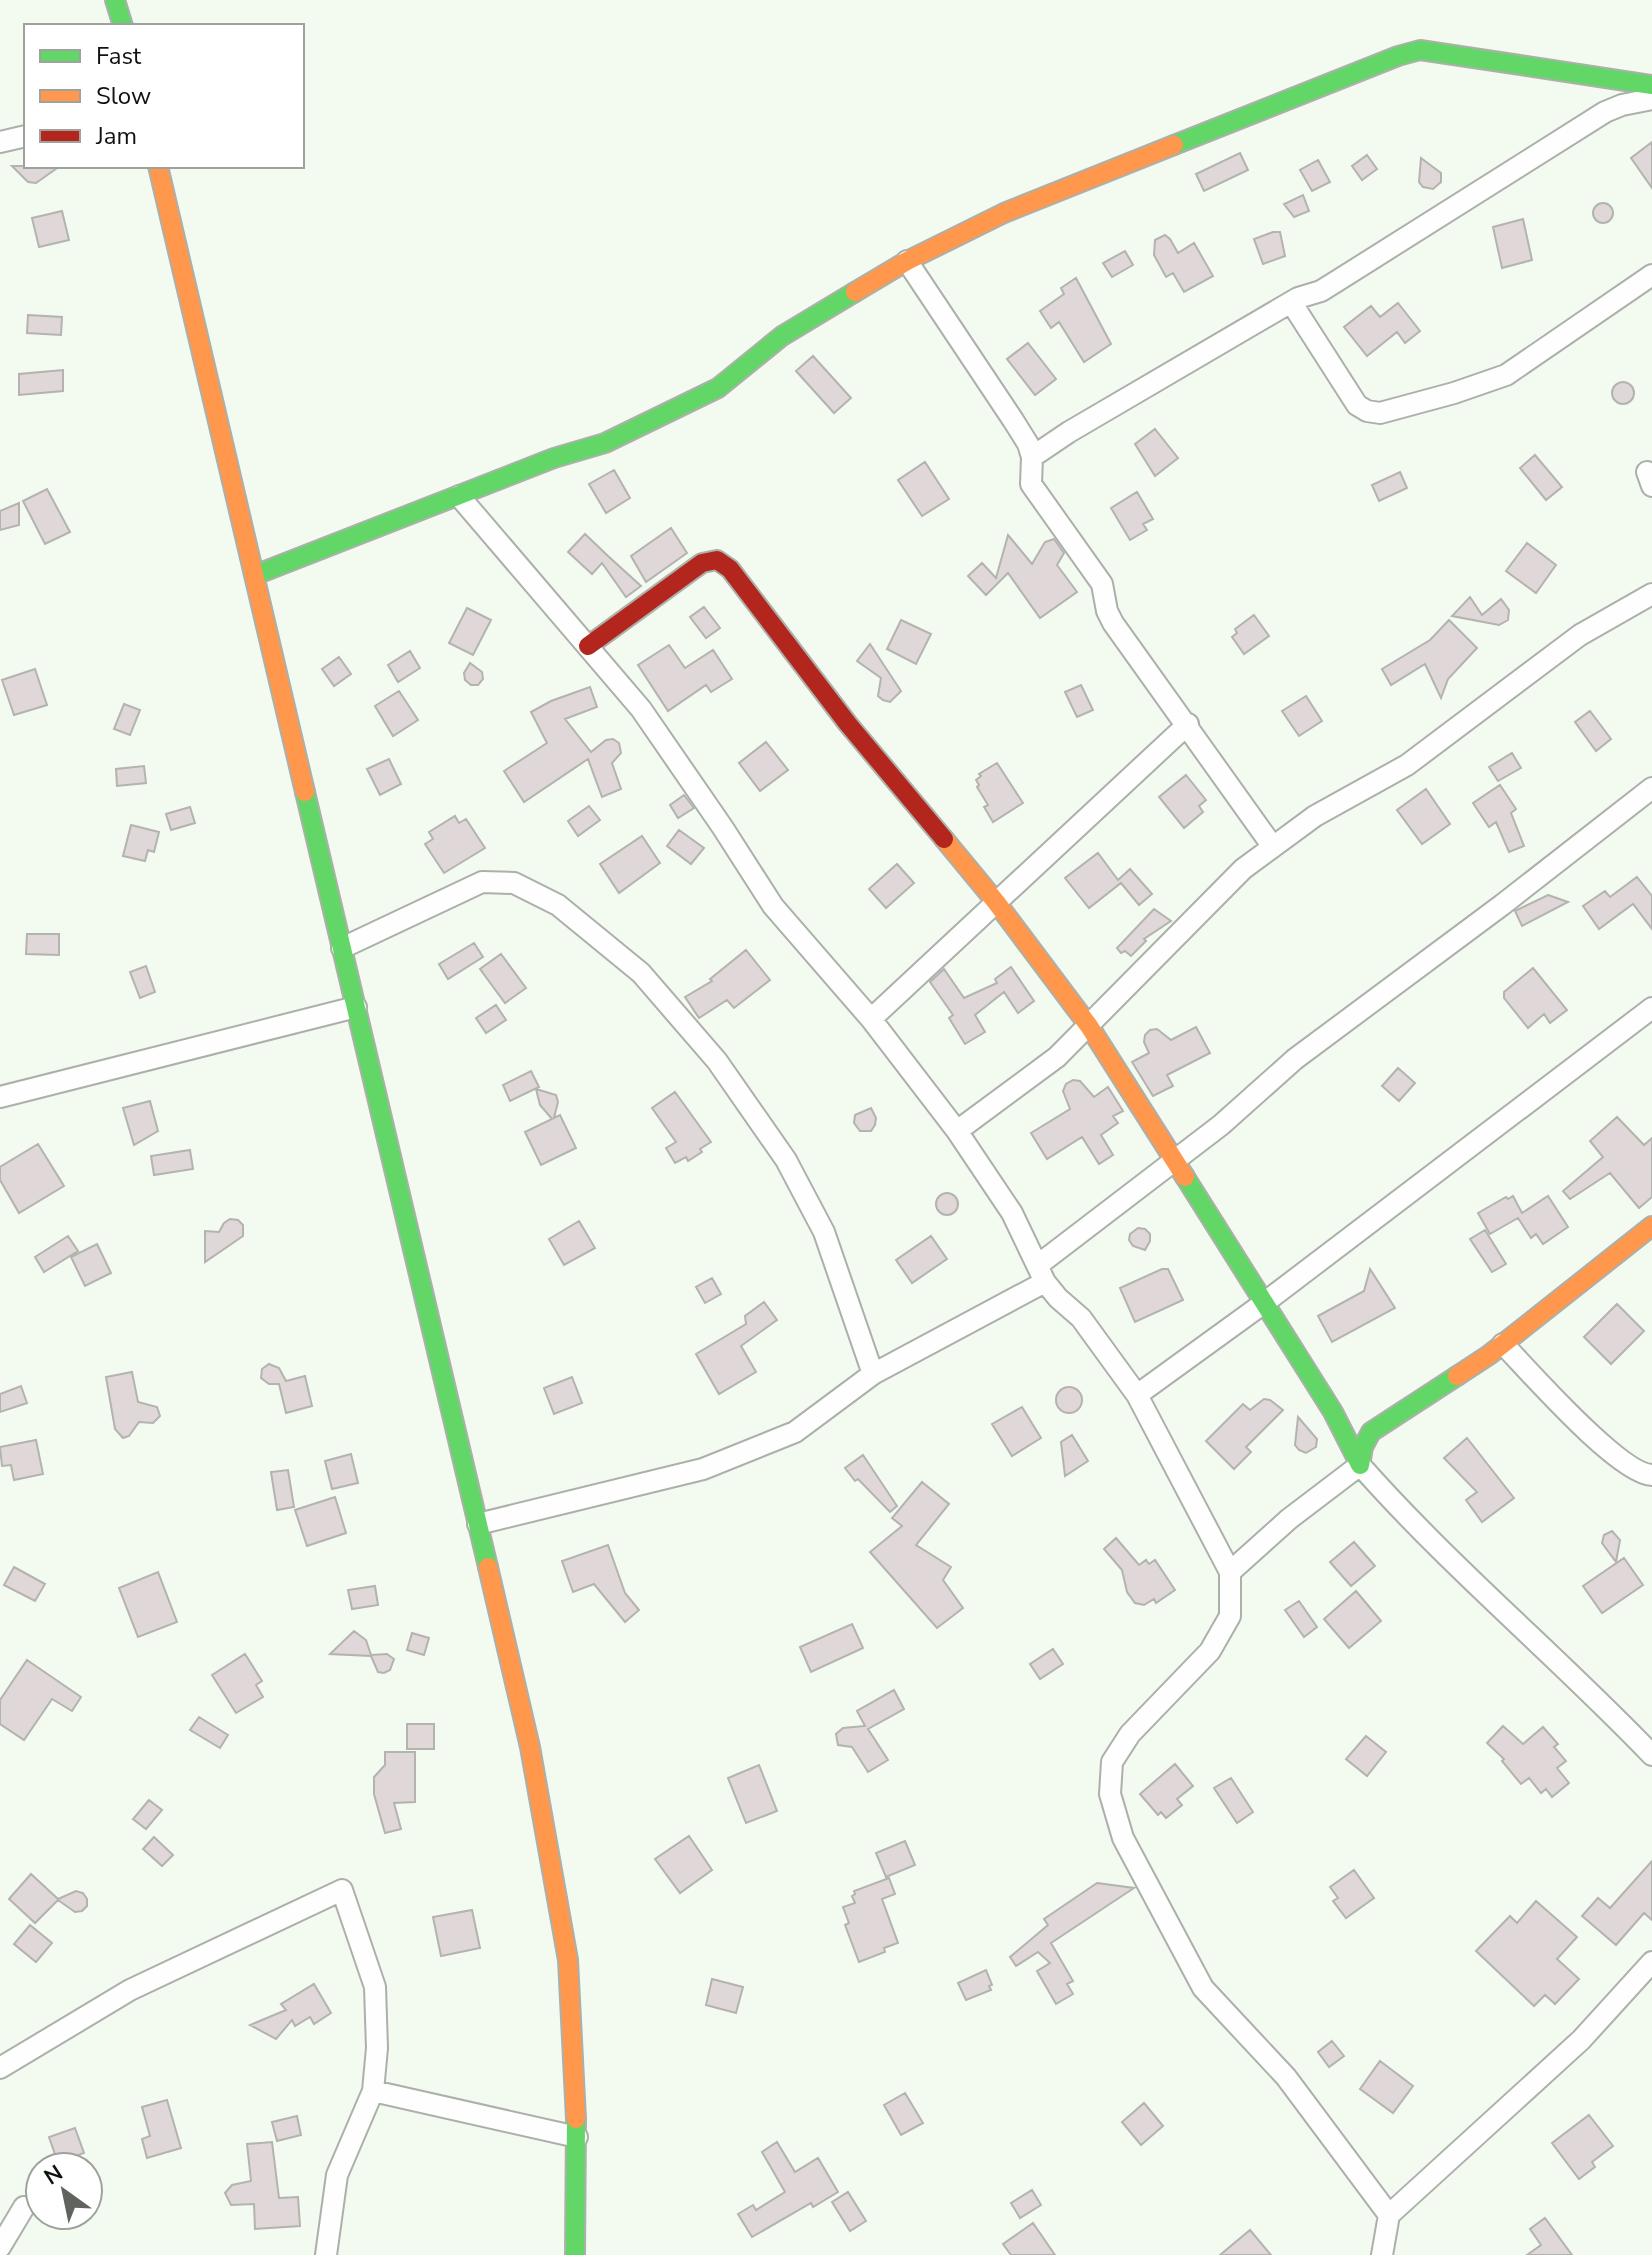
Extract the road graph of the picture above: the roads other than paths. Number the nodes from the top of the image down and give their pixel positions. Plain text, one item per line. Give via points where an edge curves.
1 (115, 0) edge
2 (122, 24) edge
3 (1649, 92) edge
4 (24, 136) edge
5 (0, 142) edge
6 (158, 168) edge
7 (907, 261) junction
8 (1652, 275) edge
9 (1291, 302) junction
10 (1032, 457) junction
11 (459, 496) junction
12 (255, 575) junction
13 (1652, 594) edge
14 (588, 646) junction
15 (1188, 724) junction
16 (1652, 788) edge
17 (1273, 847) junction
18 (996, 902) junction
19 (342, 948) junction
20 (356, 1007) junction
21 (1652, 1008) edge
22 (871, 1019) junction
23 (1089, 1026) junction
24 (0, 1097) edge
25 (957, 1131) junction
26 (1174, 1161) junction
27 (1652, 1226) edge
28 (1041, 1273) junction
29 (1264, 1303) junction
30 (1503, 1344) junction
31 (873, 1374) junction
32 (1137, 1395) junction
33 (1360, 1465) junction
34 (1652, 1475) edge
35 (478, 1524) junction
36 (1230, 1572) junction
37 (1652, 1755) edge
38 (1652, 1962) edge
39 (0, 2068) edge
40 (373, 2091) junction
41 (577, 2137) junction
42 (24, 2207) dead end
43 (1389, 2215) junction
44 (0, 2247) edge
45 (326, 2255) edge
46 (575, 2255) edge
47 (1382, 2255) edge

1 - 2 street
3 - 7 street via 1420,50 1004,213
3 - 9 street via 1605,112 1321,291
4 - 5 street
6 - 12 street
7 - 10 street
7 - 11 street via 782,336 718,388 605,443
8 - 9 street via 1506,375 1380,413 1357,405
9 - 10 street
10 - 15 street via 1031,484 1102,584 1113,623
11 - 12 street
11 - 14 street
12 - 19 street
13 - 17 street via 1580,635 1407,765 1315,816
14 - 18 street via 702,563 717,560 730,569 848,724
14 - 22 street via 641,709 773,906
15 - 17 street
15 - 18 street
16 - 26 street via 1295,1059
17 - 23 street via 1243,869
18 - 22 street
18 - 23 street
19 - 20 street
19 - 31 street via 482,882 514,883 558,905 641,973 717,1061 786,1160 824,1232
20 - 24 street
20 - 35 street
21 - 29 street
22 - 25 street
23 - 25 street via 1057,1057
23 - 26 street
25 - 28 street via 1012,1213
26 - 28 street
26 - 29 street
27 - 30 street
28 - 31 street
28 - 32 street
29 - 32 street
29 - 33 street
30 - 33 street via 1371,1432
30 - 34 street via 1626,1465
31 - 35 street via 795,1432 703,1469
32 - 36 street
33 - 36 street
33 - 37 street via 1461,1571
35 - 41 street via 555,1876 569,1974
36 - 43 street via 1230,1616 1210,1651 1130,1734 1112,1762 1110,1794 1123,1838 1203,1988 1286,2077
38 - 43 street via 1581,2040
39 - 40 street via 130,1990 342,1890 375,1987
40 - 41 street
40 - 45 street via 337,2175
41 - 46 street
42 - 44 street
43 - 47 street

